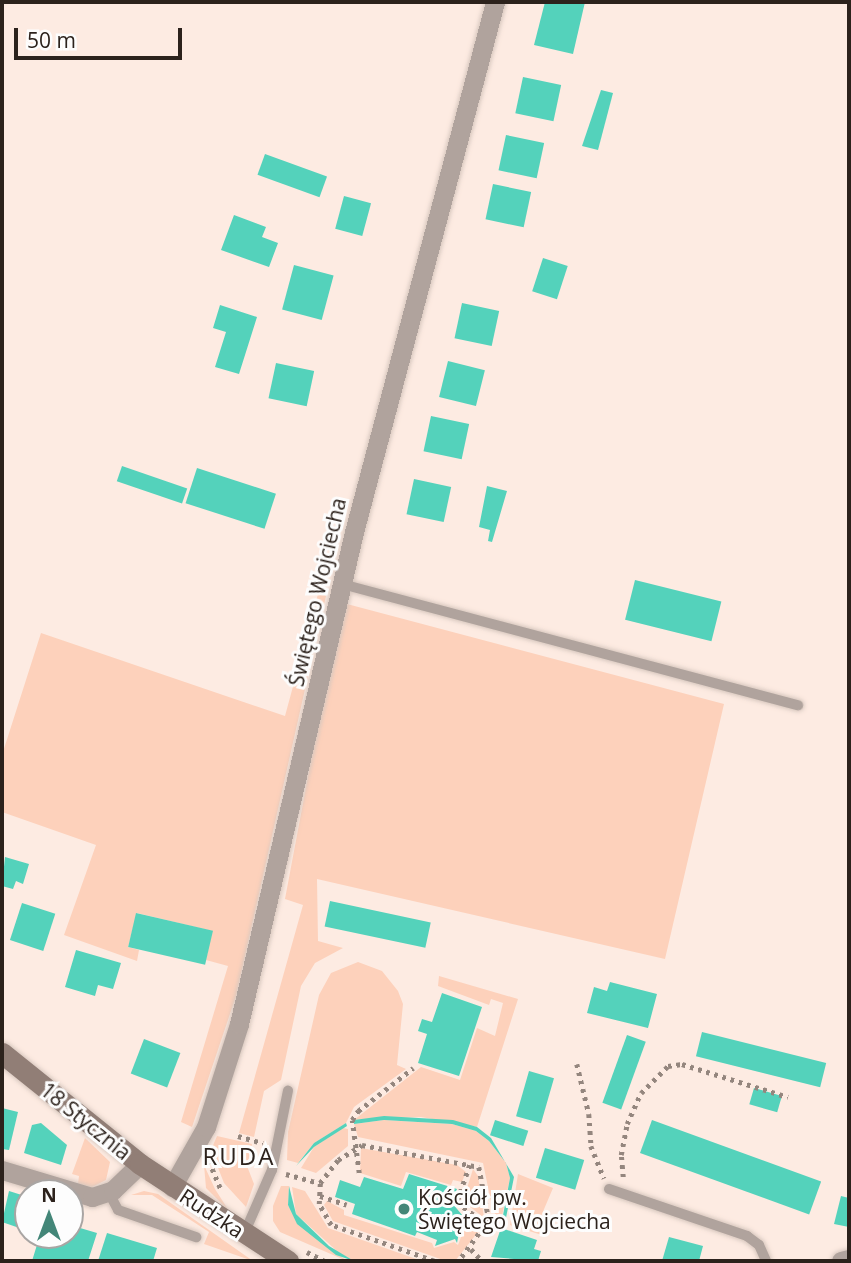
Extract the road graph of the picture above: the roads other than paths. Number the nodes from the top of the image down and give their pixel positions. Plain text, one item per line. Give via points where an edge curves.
1 (495, 2) edge
2 (342, 584) junction
3 (798, 705) dead end
4 (2, 1053) edge
5 (288, 1091) dead end
6 (140, 1164) junction
7 (2, 1170) edge
8 (172, 1187) junction
9 (609, 1189) road end
10 (109, 1193) junction
11 (244, 1235) junction
12 (196, 1237) dead end
13 (849, 1259) edge
14 (287, 1261) edge
15 (766, 1261) edge
16 (841, 1261) edge

1 - 2 street, Świętego Wojciecha
2 - 3 lane
2 - 8 street, Świętego Wojciecha via 239,1024 206,1127
4 - 6 main road, 18 Stycznia
5 - 11 lane via 272,1170
6 - 8 main road, 18 Stycznia
6 - 10 street
7 - 10 street via 82,1196
8 - 11 main road, Rudzka
9 - 15 lane via 747,1236 759,1245
10 - 12 lane via 118,1210
11 - 14 main road, Rudzka
13 - 16 street

